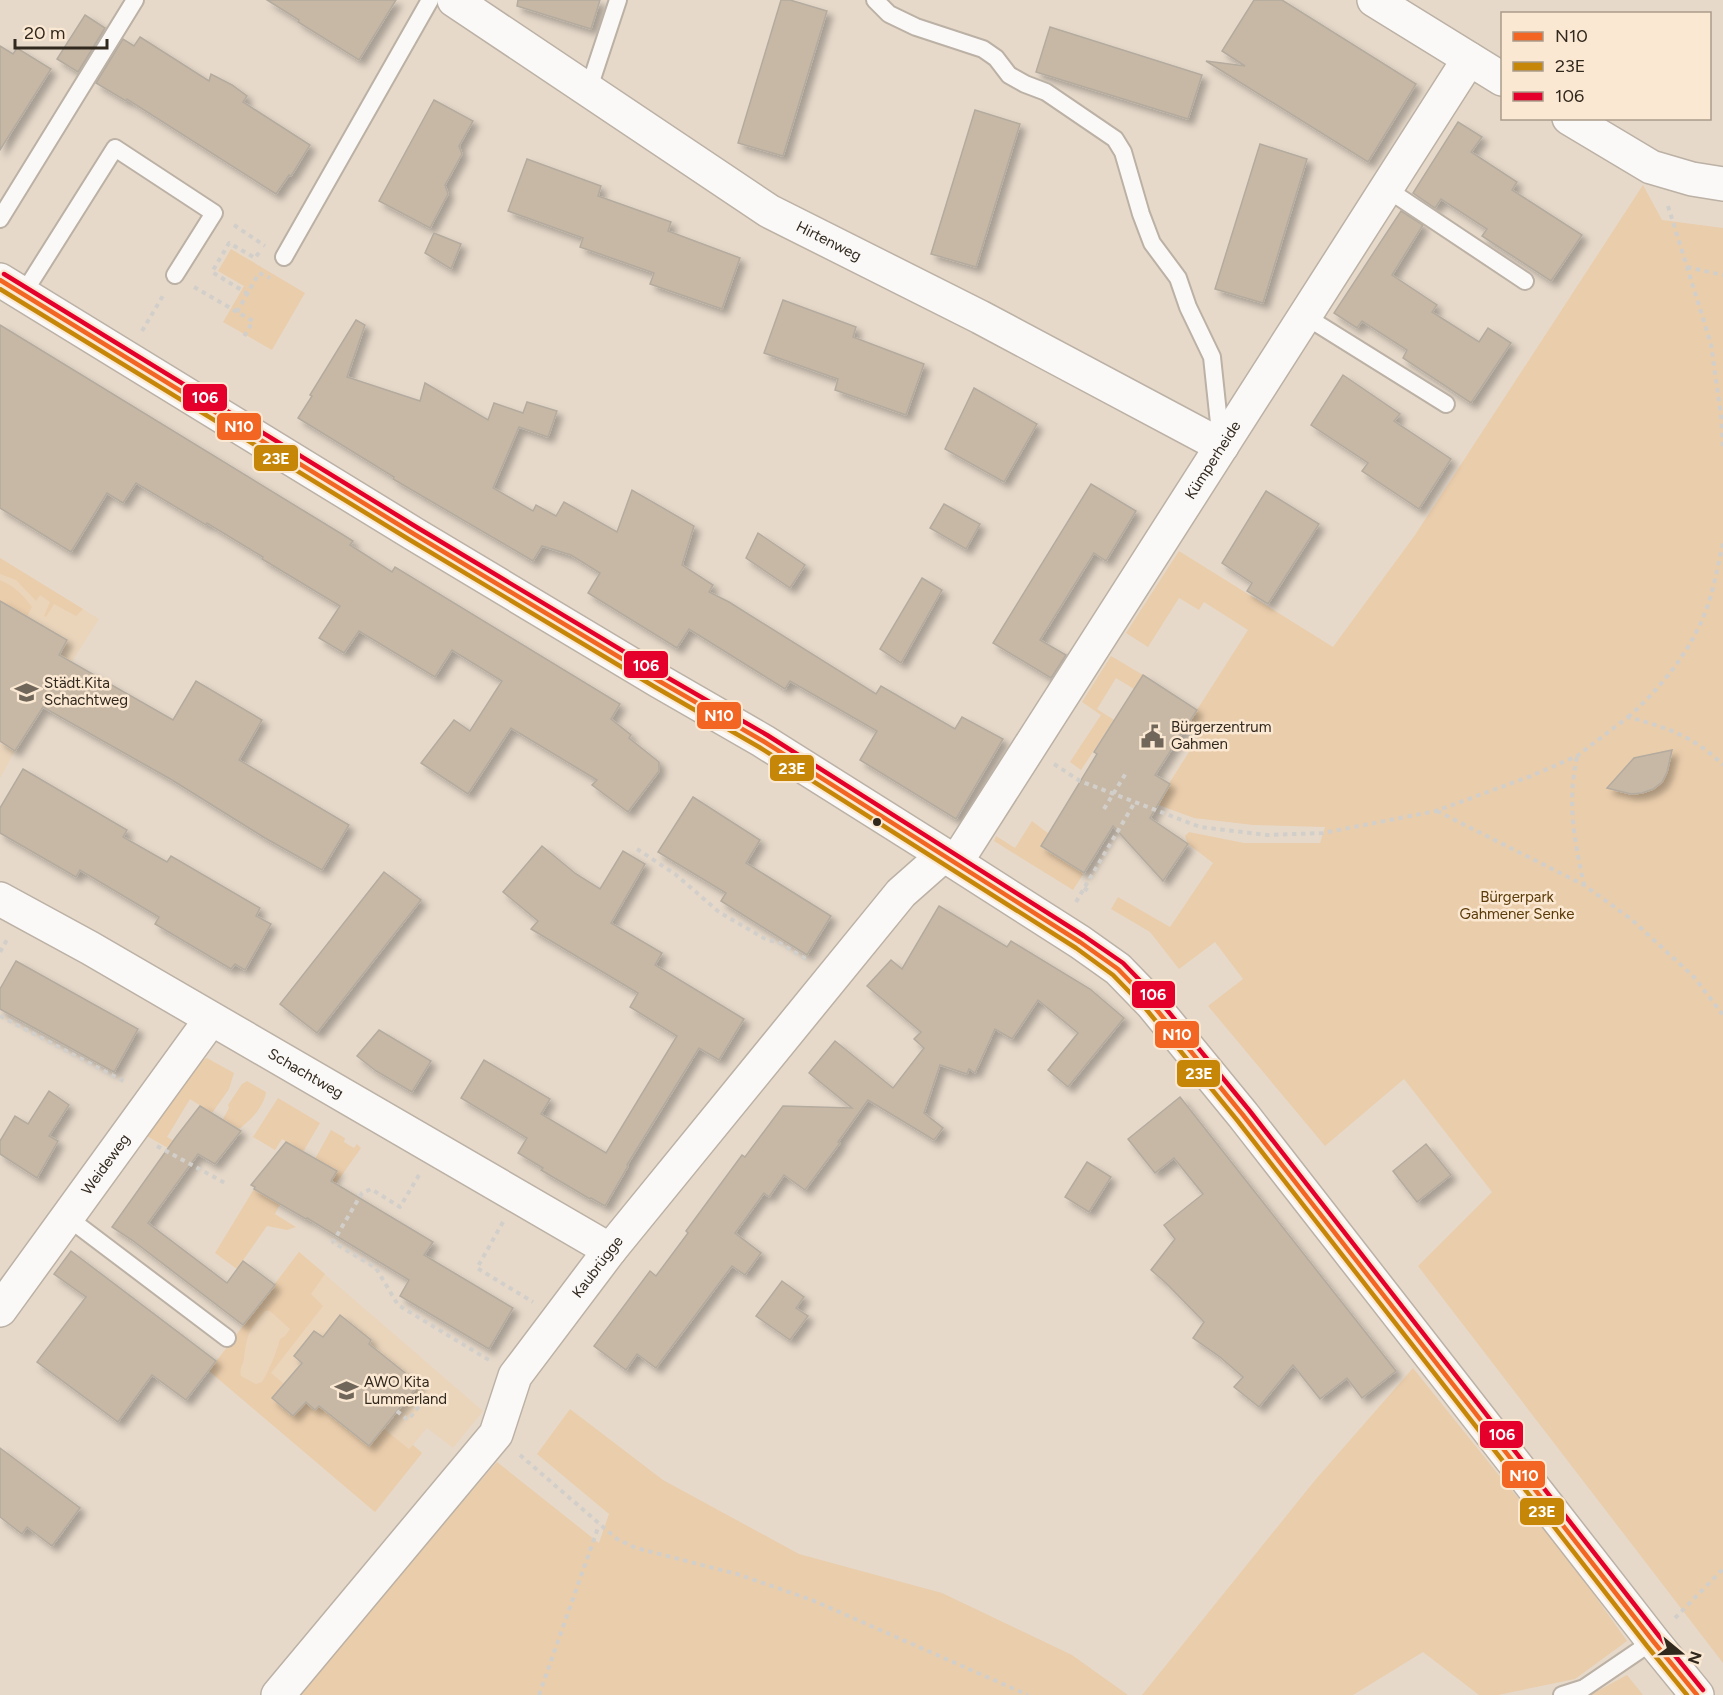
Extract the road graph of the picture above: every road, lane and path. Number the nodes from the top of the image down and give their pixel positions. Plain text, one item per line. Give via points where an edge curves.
1 (135, 0) edge
2 (430, 0) edge
3 (454, 0) edge
4 (618, 0) edge
5 (875, 0) edge
6 (1374, 0) edge
7 (1470, 59) junction
8 (1501, 78) edge
9 (588, 91) junction
10 (1572, 120) edge
11 (1650, 167) junction
12 (1723, 184) edge
13 (1387, 189) junction
14 (214, 213) junction
15 (0, 219) edge
16 (263, 244) junction
17 (284, 257) joint
18 (1687, 266) junction
19 (1723, 275) edge
20 (175, 276) junction
21 (272, 280) dead end
22 (1525, 281) dead end
23 (12, 287) edge
24 (248, 294) junction
25 (237, 312) junction
26 (1305, 316) junction
27 (242, 340) dead end
28 (126, 357) junction
29 (1446, 404) dead end
30 (1222, 446) junction
31 (1723, 450) edge
32 (1723, 543) edge
33 (1628, 717) junction
34 (1029, 749) junction
35 (1577, 756) junction
36 (1723, 765) edge
37 (1126, 773) dead end
38 (1113, 794) junction
39 (1135, 802) junction
40 (1104, 808) dead end
41 (1436, 811) junction
42 (637, 849) dead end
43 (950, 858) junction
44 (1584, 885) junction
45 (1090, 892) dead end
46 (0, 899) edge
47 (834, 975) junction
48 (1723, 1015) edge
49 (0, 1016) edge
50 (211, 1019) junction
51 (154, 1098) junction
52 (130, 1131) junction
53 (434, 1149) junction
54 (225, 1183) dead end
55 (518, 1197) junction
56 (67, 1217) junction
57 (610, 1250) junction
58 (0, 1310) edge
59 (559, 1318) junction
60 (227, 1338) dead end
61 (515, 1376) junction
62 (424, 1400) dead end
63 (397, 1411) dead end
64 (496, 1434) junction
65 (599, 1525) junction
66 (1723, 1569) edge
67 (1653, 1641) junction
68 (278, 1695) edge
69 (539, 1695) edge
70 (1028, 1695) edge
71 (1562, 1695) edge
72 (1696, 1695) edge

1 - 15 lane
2 - 17 lane
3 - 9 street, Hirtenweg
4 - 9 lane
5 - 30 lane via 889,14 916,27 983,49 1009,75 1046,92 1115,139 1123,152 1152,243 1178,278 1212,357
6 - 7 street
7 - 8 street
7 - 13 street, Kümperheide
9 - 30 street, Hirtenweg via 769,211 980,317
10 - 11 street
11 - 12 street
11 - 18 path via 1668,204
13 - 22 lane
13 - 26 street, Kümperheide
14 - 16 path
14 - 20 lane
14 - 23 lane via 115,148
16 - 17 path
16 - 24 path via 255,258 229,243 212,272
18 - 19 path
18 - 31 path via 1711,344
20 - 25 path
20 - 28 path
21 - 24 path via 260,273
23 - 28 street
24 - 25 path
25 - 27 path via 253,321
26 - 29 lane
26 - 30 street, Kümperheide
28 - 43 street via 414,534 764,741
30 - 34 street, Kümperheide
32 - 33 path via 1707,610 1696,632 1664,680
33 - 35 path
33 - 36 path via 1668,728 1710,752
34 - 38 path via 1080,781
34 - 43 street, Kümperheide
35 - 41 path
35 - 44 path via 1571,812
37 - 38 path
38 - 39 path
38 - 40 path
39 - 41 path via 1200,827 1267,835 1323,833
39 - 45 path via 1085,887
41 - 44 path
42 - 47 path via 675,873 719,912
43 - 47 street, Kaubrügge via 901,893
43 - 67 street via 1118,969 1152,1004 1243,1114
44 - 48 path via 1631,919 1694,978
46 - 50 street, Schachtweg
47 - 57 street, Kaubrügge
49 - 51 path
50 - 51 street, Weideweg
50 - 53 street, Schachtweg
51 - 52 street, Weideweg
52 - 54 path
52 - 56 street, Weideweg
53 - 55 street, Schachtweg
53 - 61 path via 400,1207 371,1189 362,1193 333,1242 376,1268 398,1305
55 - 57 street, Schachtweg
55 - 59 path via 477,1268
56 - 58 street, Weideweg
56 - 60 lane
57 - 59 street, Kaubrügge
59 - 61 street, Kaubrügge
61 - 64 street, Kaubrügge
62 - 63 path via 408,1420
64 - 65 path
64 - 68 street, Kaubrügge
65 - 69 path
65 - 70 path via 636,1548 737,1574 812,1600
66 - 67 path
67 - 71 lane via 1584,1688
67 - 72 street

